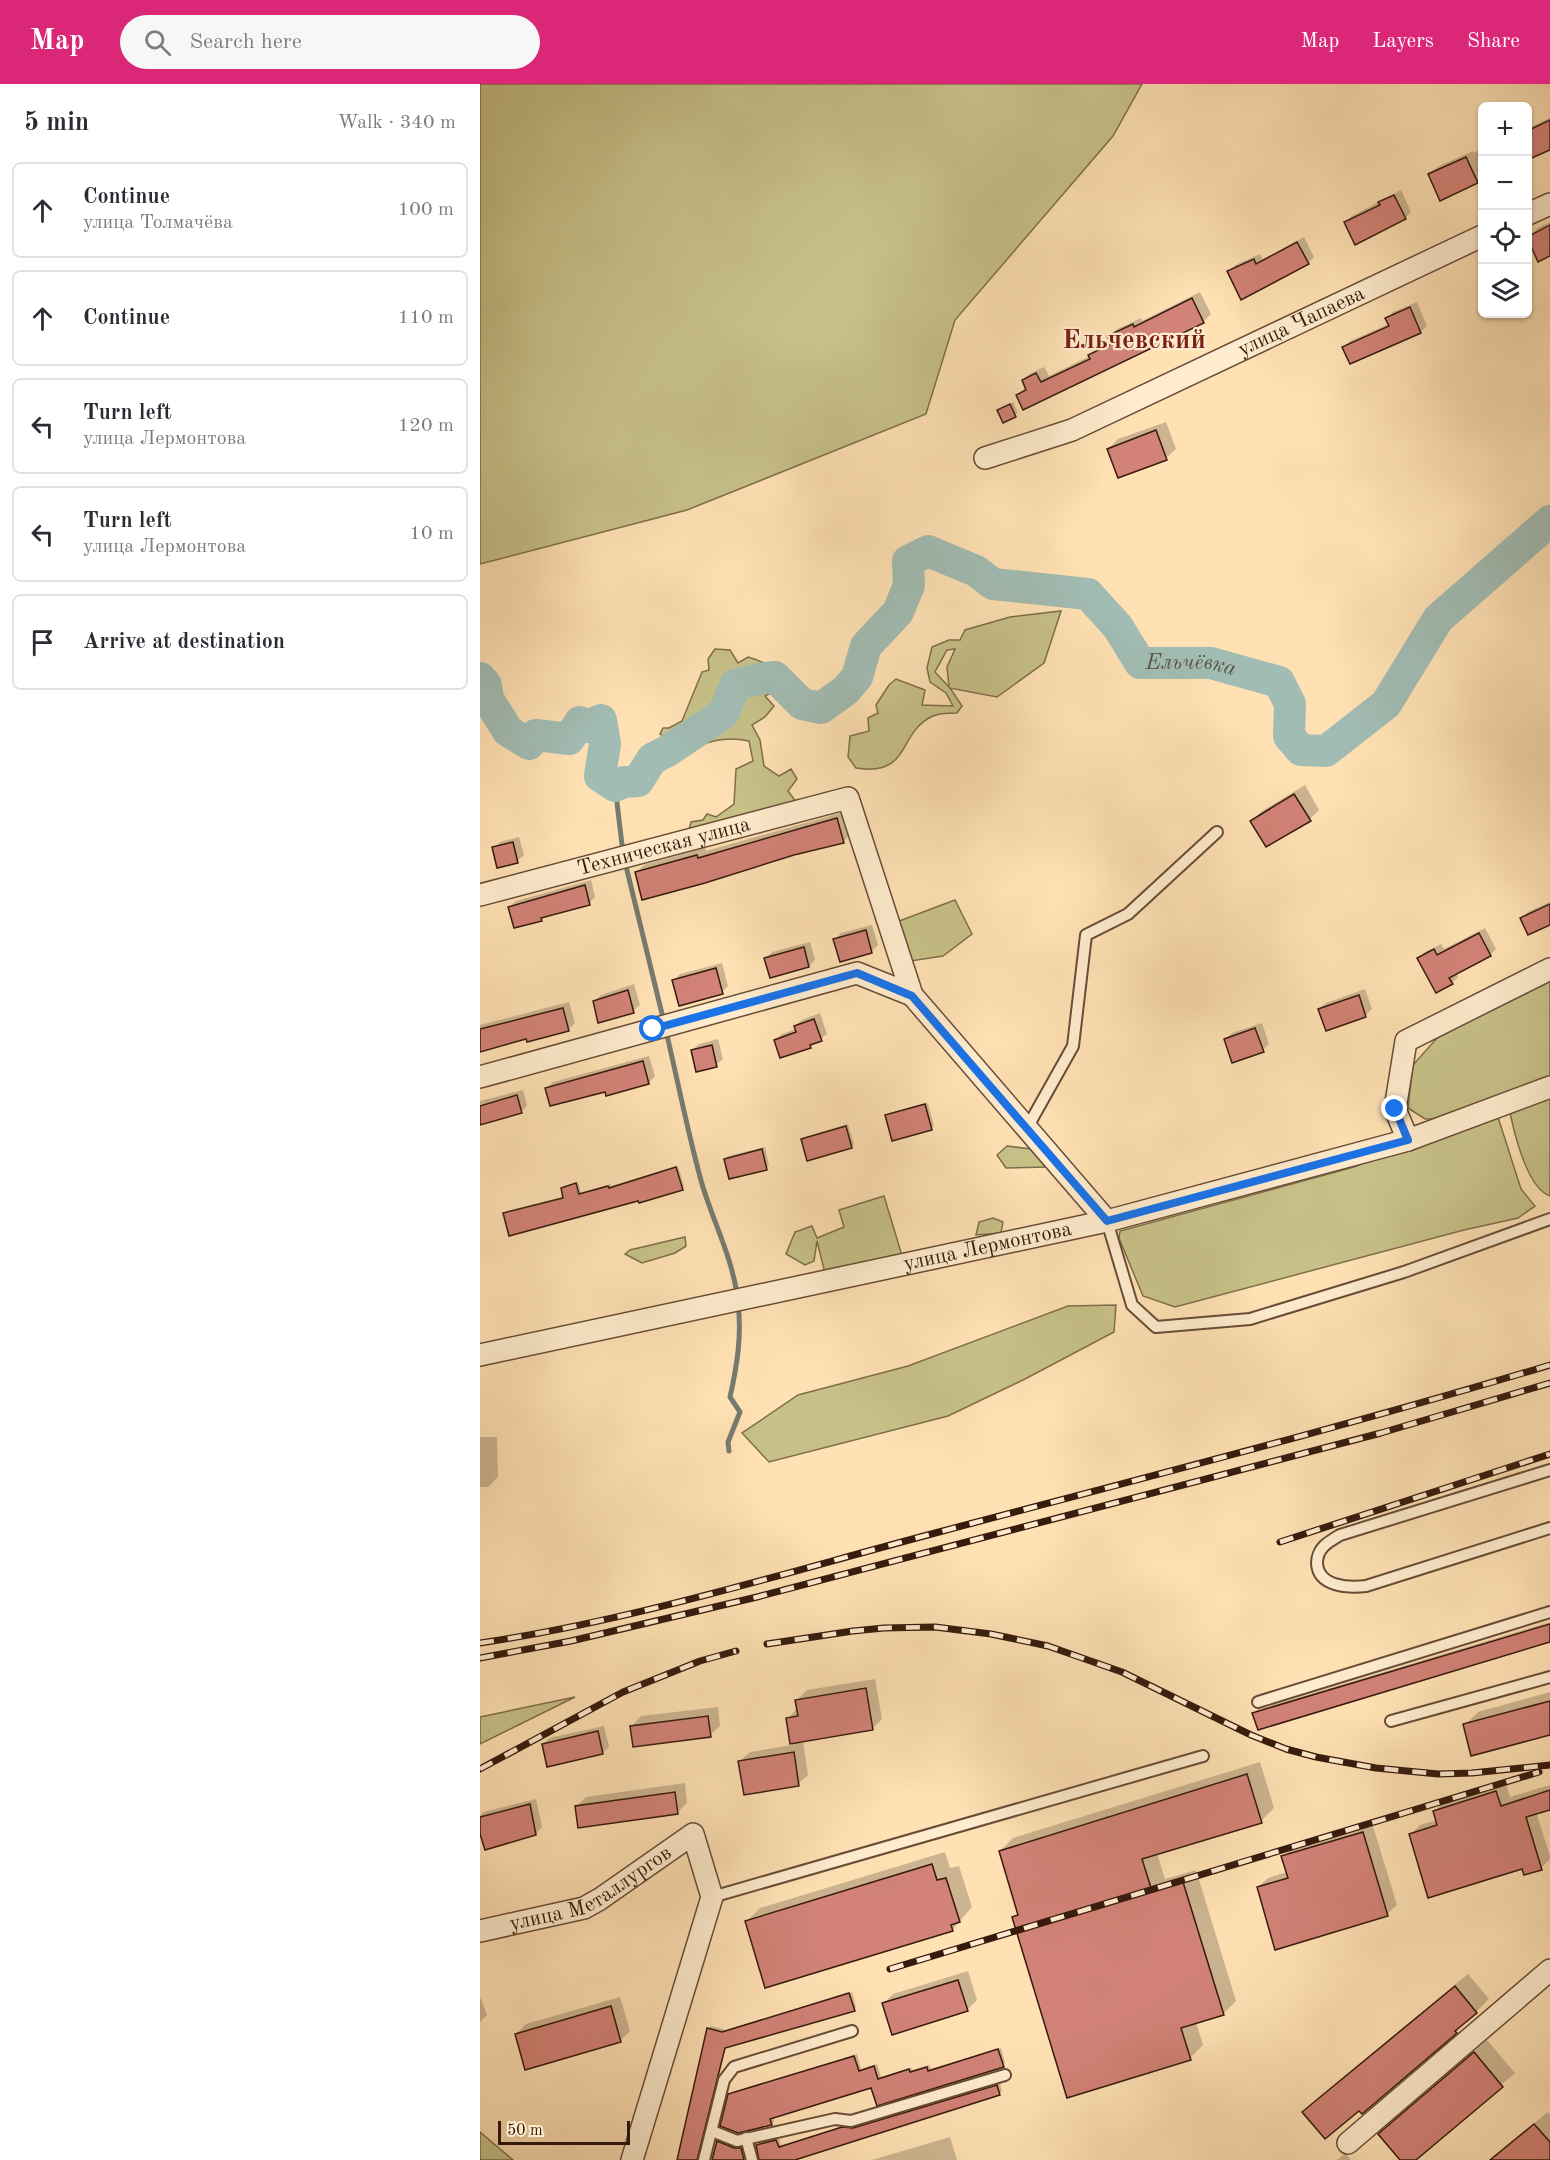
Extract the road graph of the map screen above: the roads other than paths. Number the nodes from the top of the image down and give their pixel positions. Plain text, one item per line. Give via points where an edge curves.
1 (1550, 204) edge
2 (1532, 212) edge
3 (1478, 238) edge
4 (985, 458) dead end
5 (1217, 832) dead end
6 (480, 895) edge
7 (1550, 969) edge
8 (912, 996) junction
9 (480, 1077) edge
10 (1550, 1087) edge
11 (1027, 1128) junction
12 (1408, 1140) junction
13 (1550, 1219) edge
14 (1107, 1221) junction
15 (480, 1355) edge
16 (1550, 1470) edge
17 (1550, 1528) edge
18 (1550, 1612) edge
19 (1550, 1677) edge
20 (1258, 1702) dead end
21 (1391, 1721) dead end
22 (1203, 1756) dead end
23 (712, 1897) junction
24 (480, 1931) edge
25 (1550, 1970) edge
26 (852, 2031) dead end
27 (1005, 2075) dead end
28 (712, 2131) junction
29 (746, 2139) junction
30 (1348, 2143) dead end
31 (632, 2160) edge
32 (705, 2160) edge
33 (752, 2160) edge

1 - 2 street
3 - 4 street, улица Чапаева via 1072,430
5 - 11 lane via 1128,914 1086,935 1073,1046
6 - 8 street, Техническая улица via 848,798
7 - 12 street via 1406,1041 1395,1109
8 - 9 street via 857,973
8 - 11 street
10 - 12 street, улица Лермонтова
11 - 14 street
12 - 14 street, улица Лермонтова
13 - 14 lane via 1404,1272 1250,1319 1156,1327 1132,1305
14 - 15 street, улица Лермонтова
16 - 17 lane via 1340,1535 1325,1545 1317,1558 1318,1571 1330,1582 1346,1587 1366,1586
18 - 20 lane
19 - 21 lane
22 - 23 lane
23 - 24 street, улица Металлургов via 693,1834 584,1908
23 - 31 street
25 - 30 street
26 - 28 lane via 734,2067 723,2080
27 - 29 lane via 851,2121 835,2119
28 - 29 lane via 737,2141
28 - 32 lane
29 - 33 lane

